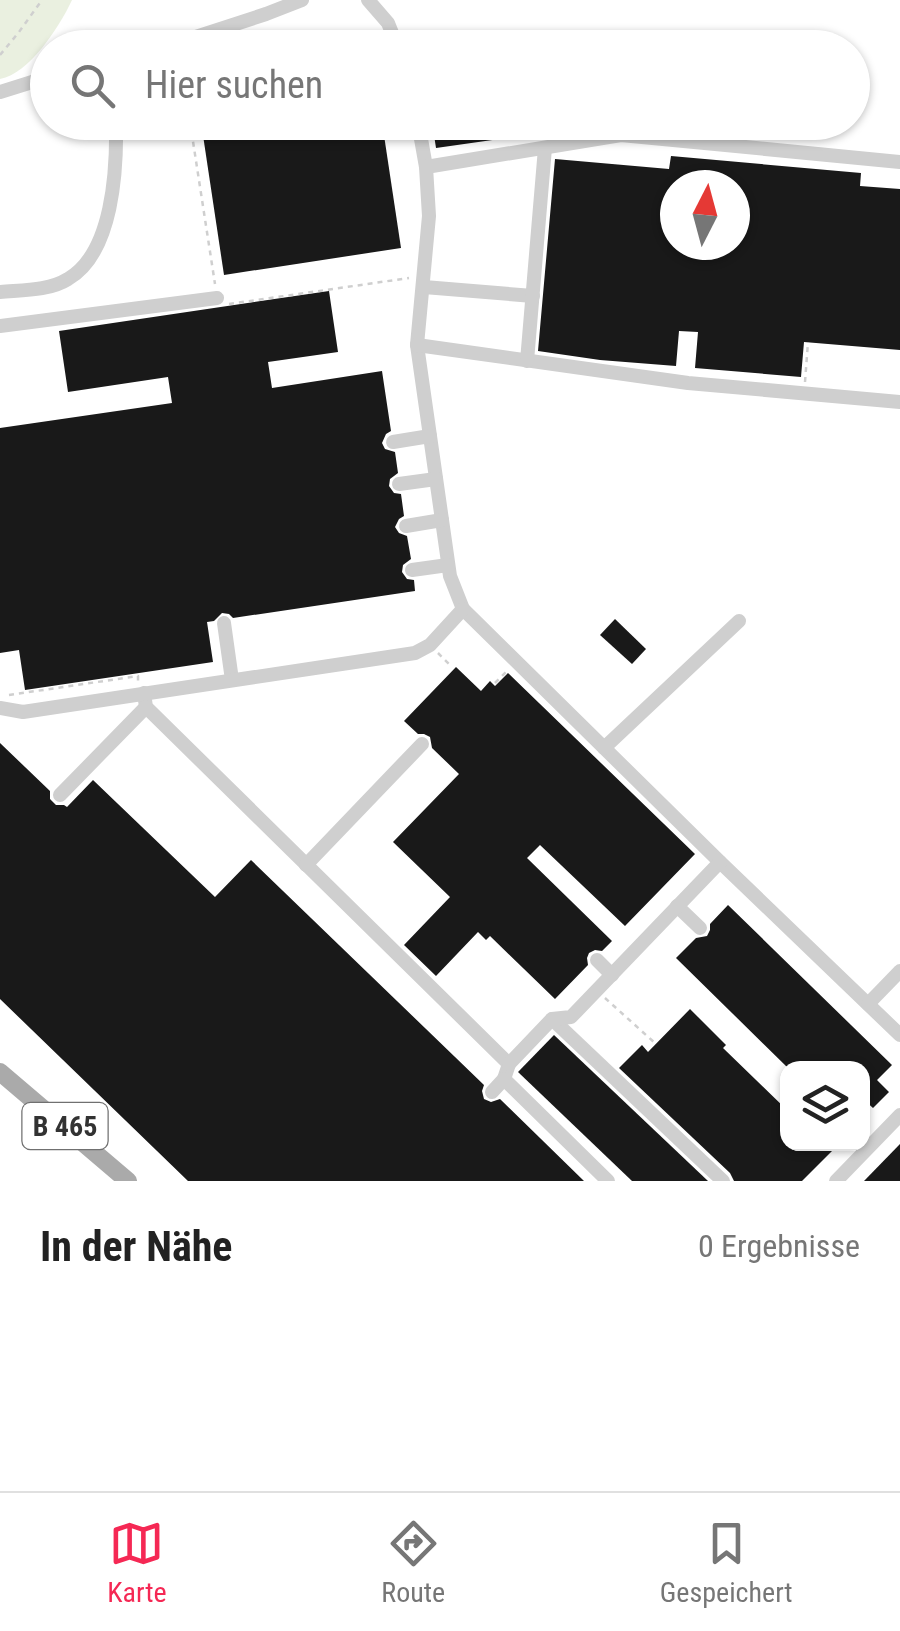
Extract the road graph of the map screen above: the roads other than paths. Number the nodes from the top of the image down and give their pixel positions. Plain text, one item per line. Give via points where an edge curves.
1 (302, 0) edge
2 (368, 0) edge
3 (218, 30) edge
4 (390, 30) edge
5 (30, 83) edge
6 (0, 92) edge
7 (114, 140) edge
8 (421, 140) edge
9 (592, 140) edge
10 (673, 140) edge
11 (545, 148) junction
12 (900, 162) edge
13 (426, 166) junction
14 (424, 283) junction
15 (0, 292) edge
16 (533, 296) junction
17 (216, 298) road end
18 (0, 326) edge
19 (417, 345) junction
20 (528, 362) junction
21 (900, 402) edge
22 (430, 436) junction
23 (393, 442) dead end
24 (436, 478) junction
25 (400, 484) dead end
26 (442, 520) junction
27 (406, 526) dead end
28 (448, 564) junction
29 (412, 570) dead end
30 (463, 609) junction
31 (739, 621) dead end
32 (224, 623) dead end
33 (232, 680) junction
34 (145, 700) junction
35 (1, 702) edge
36 (422, 744) dead end
37 (604, 748) junction
38 (60, 795) dead end
39 (720, 862) junction
40 (306, 865) junction
41 (677, 906) junction
42 (700, 928) dead end
43 (596, 960) dead end
44 (900, 971) edge
45 (612, 974) junction
46 (868, 1004) junction
47 (552, 1018) junction
48 (900, 1035) edge
49 (0, 1072) edge
50 (507, 1072) junction
51 (492, 1092) dead end
52 (900, 1115) edge
53 (128, 1181) edge
54 (608, 1181) edge
55 (723, 1181) edge
56 (836, 1181) edge

1 - 3 lane
2 - 4 lane
5 - 6 lane
7 - 15 lane via 110,192 93,256 50,287
8 - 13 lane
9 - 11 lane
10 - 12 lane
11 - 13 lane
11 - 16 lane
13 - 14 lane
14 - 16 lane
14 - 19 lane
16 - 20 lane
17 - 18 lane
19 - 20 lane
19 - 22 lane
20 - 21 lane
22 - 23 lane
22 - 24 lane
24 - 25 lane
24 - 26 lane
26 - 27 lane
26 - 28 lane
28 - 29 lane
28 - 30 lane
30 - 33 lane via 415,653
30 - 37 lane
31 - 37 lane
32 - 33 lane
33 - 34 lane
34 - 35 lane via 23,712
34 - 38 lane
34 - 40 lane
36 - 40 lane
37 - 39 lane
39 - 41 lane
39 - 46 lane
40 - 50 lane
41 - 42 lane
41 - 45 lane
43 - 45 lane
44 - 46 lane
45 - 47 lane via 571,1017
46 - 48 lane
47 - 50 lane
47 - 55 lane
49 - 53 main road, B 465
50 - 51 lane
50 - 54 lane
52 - 56 lane

